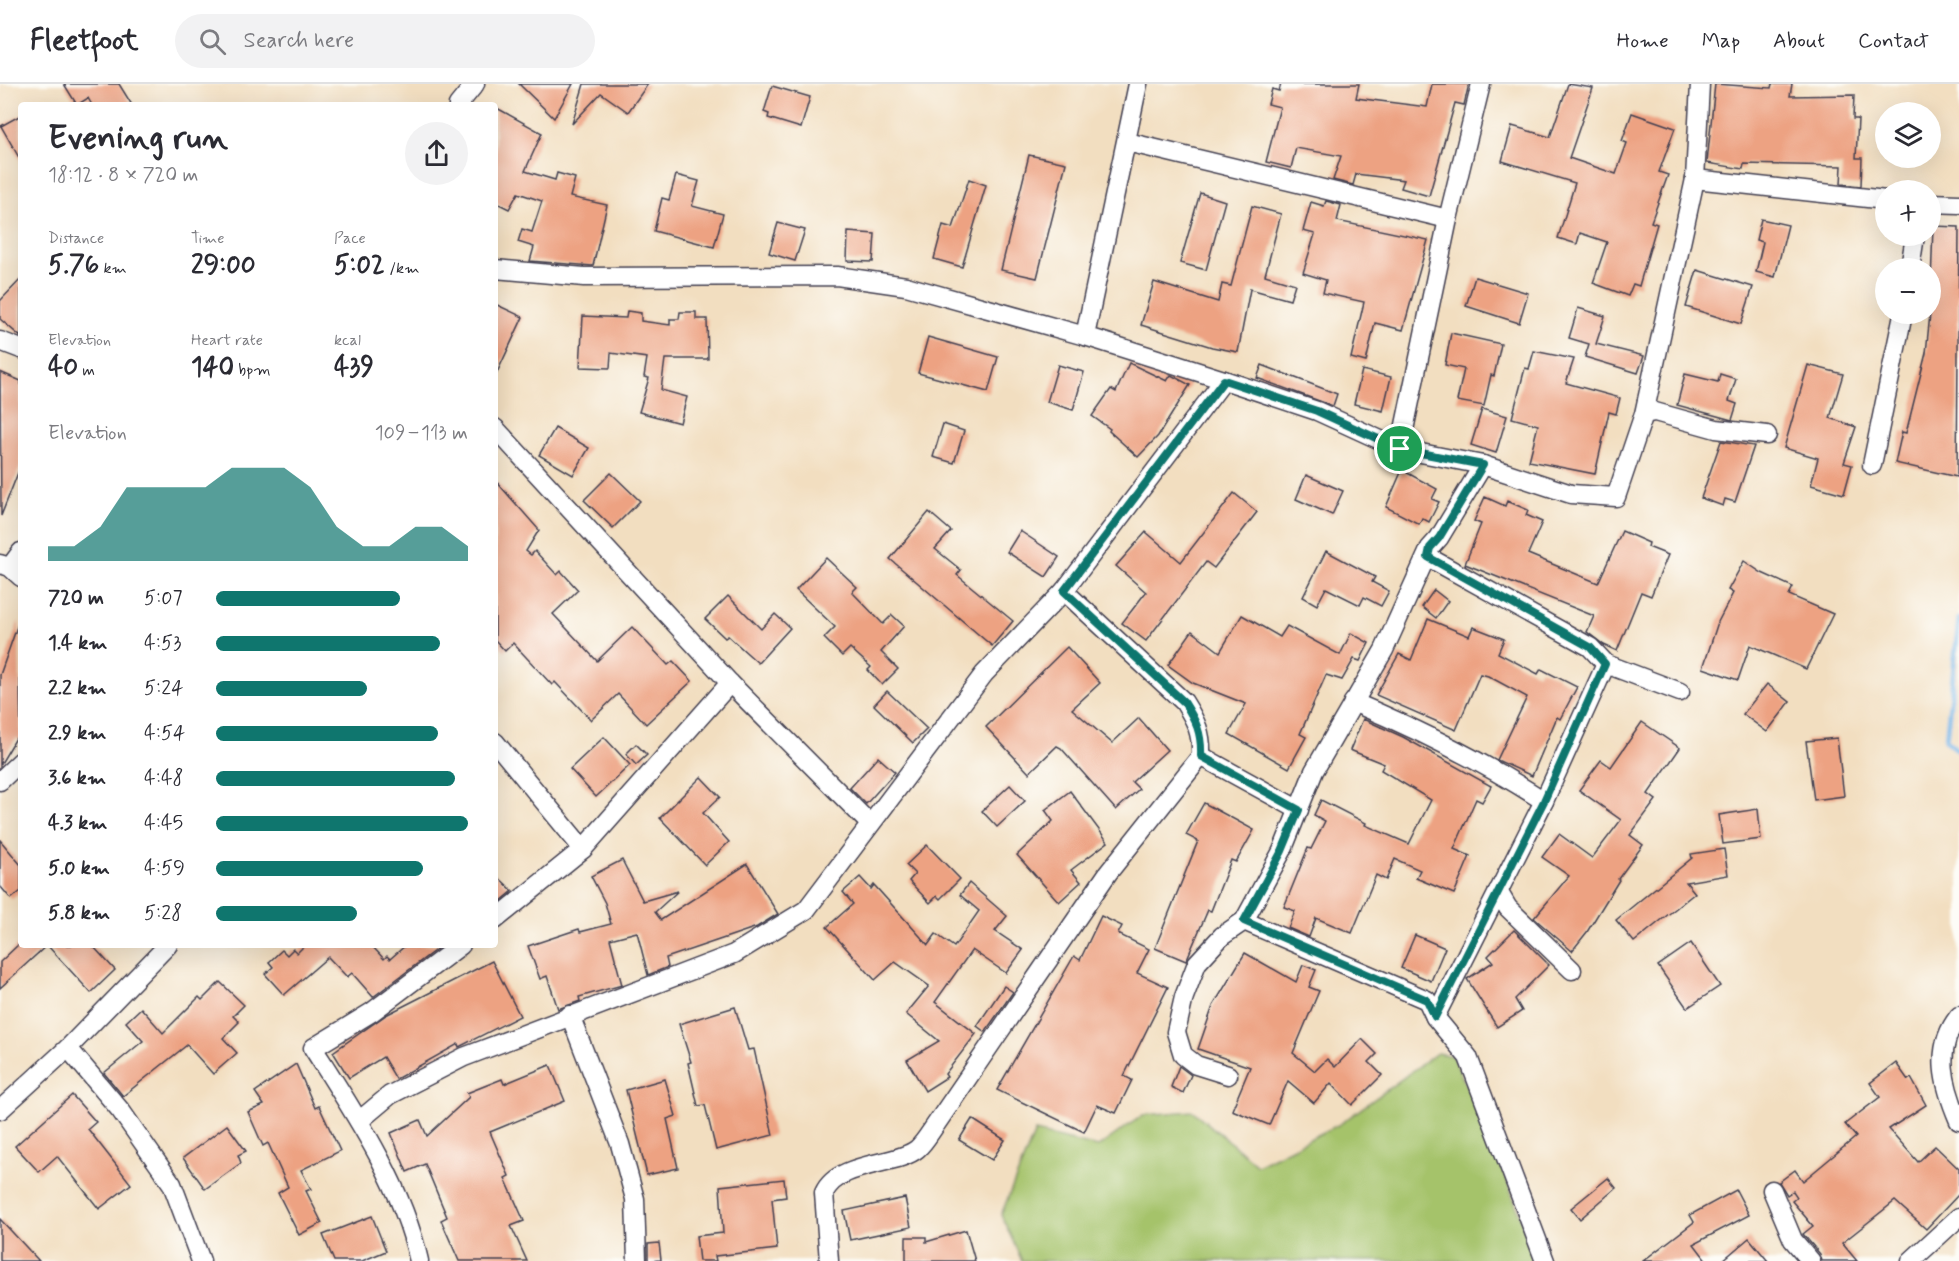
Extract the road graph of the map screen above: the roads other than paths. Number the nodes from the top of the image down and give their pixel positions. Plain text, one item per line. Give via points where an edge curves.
1 (475, 84) edge
2 (1138, 84) edge
3 (1481, 84) edge
4 (1695, 85) edge
5 (460, 102) edge
6 (1127, 142) junction
7 (1695, 179) junction
8 (1875, 199) edge
9 (1941, 203) edge
10 (1959, 204) edge
11 (1448, 219) junction
12 (498, 269) edge
13 (1901, 324) edge
14 (1085, 336) junction
15 (0, 341) edge
16 (18, 348) edge
17 (1224, 380) junction
18 (1644, 414) junction
19 (498, 432) edge
20 (1767, 435) dead end
21 (1400, 449) junction
22 (1483, 465) junction
23 (1872, 465) dead end
24 (1428, 557) junction
25 (1064, 591) junction
26 (1605, 664) junction
27 (730, 683) junction
28 (1680, 692) dead end
29 (1353, 702) junction
30 (498, 746) edge
31 (1201, 756) junction
32 (18, 764) edge
33 (0, 781) edge
34 (1544, 801) junction
35 (1299, 810) junction
36 (869, 823) junction
37 (583, 849) junction
38 (1498, 891) junction
39 (498, 918) edge
40 (1244, 921) junction
41 (165, 948) edge
42 (457, 948) edge
43 (1572, 970) dead end
44 (570, 1015) junction
45 (1959, 1016) edge
46 (1435, 1017) junction
47 (68, 1048) junction
48 (1228, 1074) dead end
49 (0, 1110) edge
50 (1959, 1120) edge
51 (359, 1121) junction
52 (1772, 1190) dead end
53 (1959, 1217) edge
54 (201, 1261) edge
55 (419, 1261) edge
56 (637, 1261) edge
57 (829, 1261) edge
58 (1545, 1261) edge
59 (1811, 1261) edge
60 (1911, 1261) edge

1 - 5 street
2 - 6 street
3 - 11 street
4 - 7 street
6 - 11 street
6 - 14 street
7 - 8 street
7 - 18 street
9 - 10 street
11 - 21 street
12 - 14 street via 584,277 837,276 906,286
13 - 23 street
14 - 17 street
15 - 16 street
17 - 21 street via 1317,411
17 - 25 street
18 - 20 street via 1655,412 1716,429
18 - 22 street via 1616,497 1571,494
19 - 27 street
21 - 22 street
22 - 24 street
24 - 26 street via 1590,647
24 - 29 street via 1384,650
25 - 31 street via 1184,702 1199,724
25 - 36 street via 984,674
26 - 28 street
26 - 34 street
27 - 36 street
27 - 37 street
29 - 34 street via 1493,769
29 - 35 street via 1314,771
30 - 37 street
31 - 35 street
31 - 57 street via 1108,873 916,1150 861,1167 827,1186 824,1193
32 - 33 street
34 - 38 street
35 - 40 street
36 - 44 street via 806,910 781,927 734,954
37 - 39 street
38 - 43 street via 1508,908
38 - 46 street
40 - 46 street via 1427,1000
40 - 48 street via 1222,936 1197,963 1176,1032 1183,1055 1196,1065
41 - 47 street
42 - 51 street via 372,1012 313,1048
44 - 51 street via 424,1077 390,1095
44 - 56 street via 620,1144 635,1199
45 - 50 street via 1941,1060 1948,1095
46 - 58 street via 1468,1057
47 - 49 street
47 - 54 street via 122,1111 172,1184
51 - 55 street via 411,1226
52 - 59 street via 1794,1240
53 - 60 street

